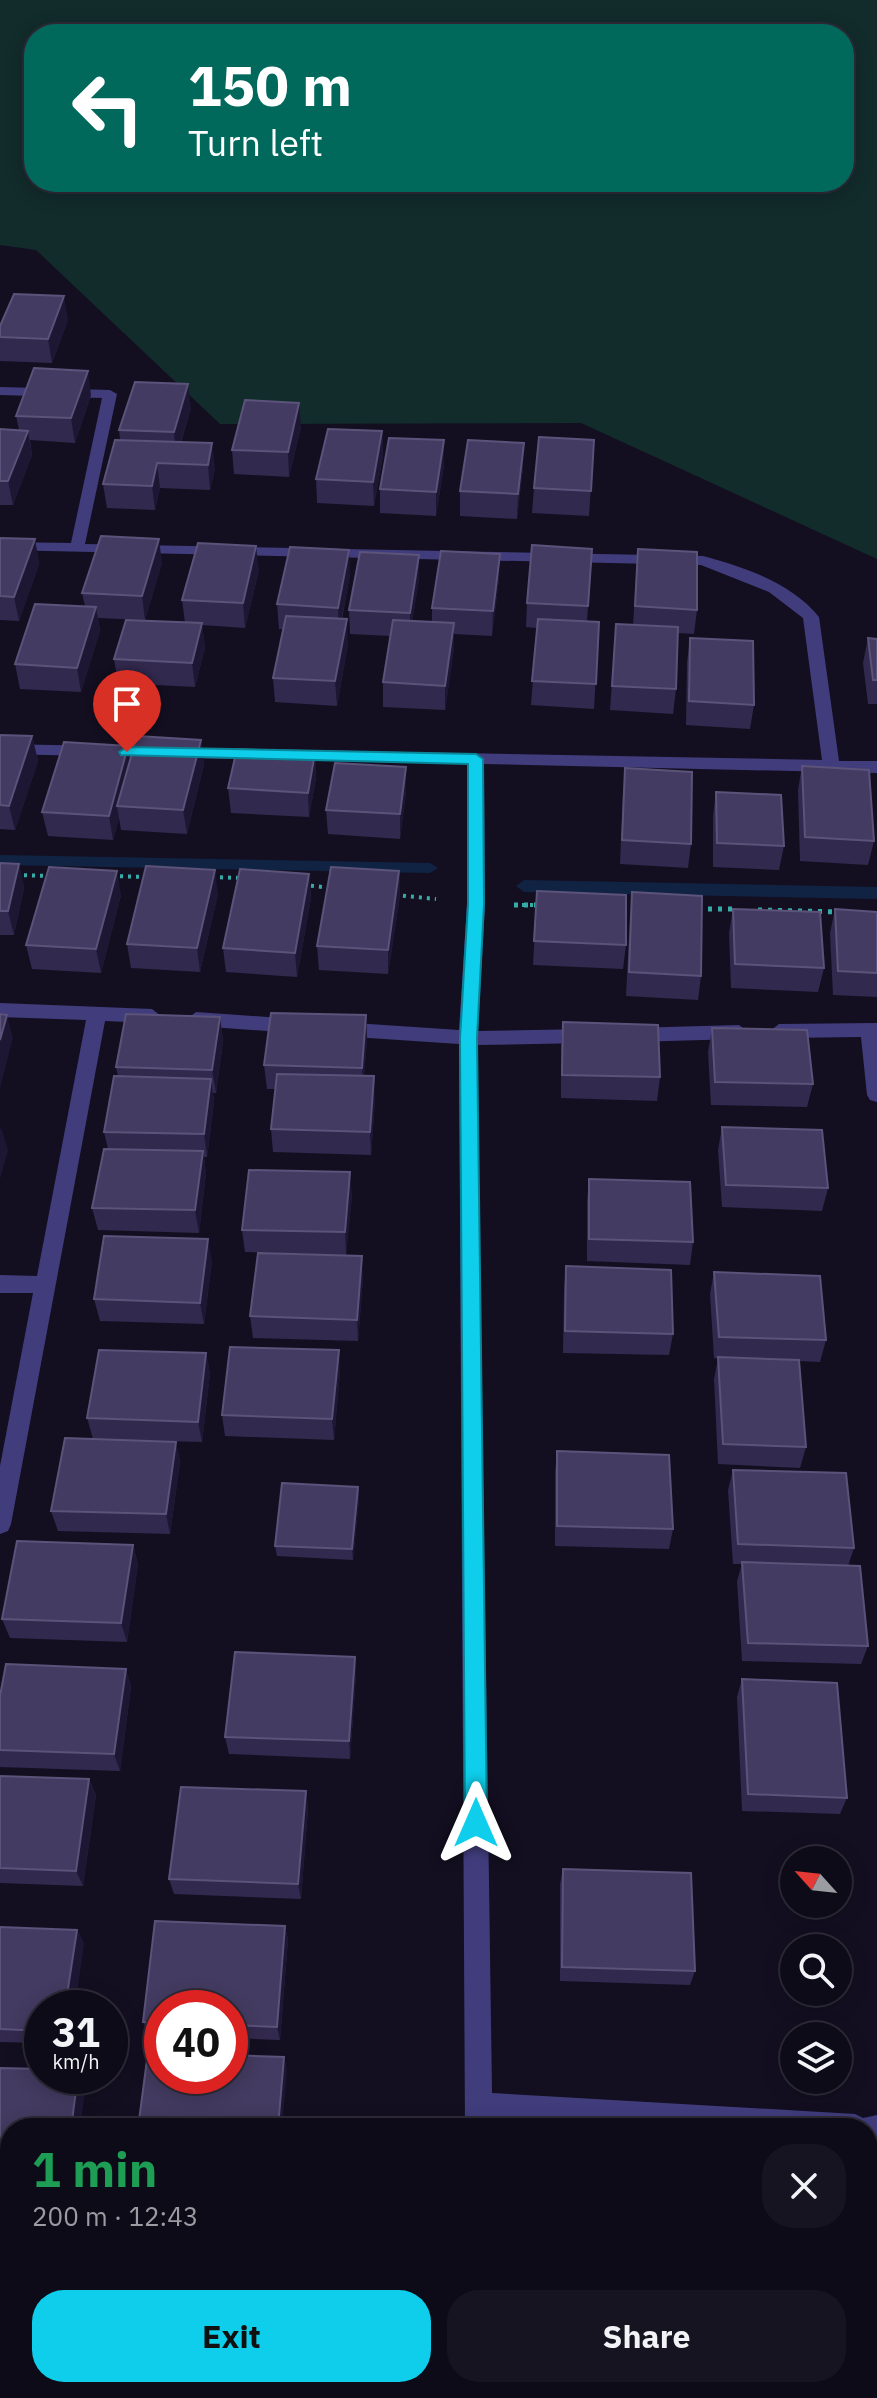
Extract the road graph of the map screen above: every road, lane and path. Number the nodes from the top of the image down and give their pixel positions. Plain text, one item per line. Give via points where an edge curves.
1 (0, 391) edge
2 (0, 546) edge
3 (77, 548) junction
4 (0, 749) edge
5 (476, 759) junction
6 (831, 766) junction
7 (877, 767) edge
8 (0, 1010) edge
9 (97, 1013) junction
10 (873, 1030) edge
11 (468, 1038) junction
12 (877, 1095) edge
13 (0, 1284) edge
14 (46, 1285) junction
15 (0, 1524) edge
16 (479, 2117) edge
17 (513, 2118) edge

1 - 3 street via 110,394
2 - 3 street
3 - 6 street via 703,561 778,588 811,617
4 - 5 street
5 - 6 street
5 - 11 street via 476,904
6 - 7 street
8 - 9 street
9 - 11 street
9 - 14 street
10 - 11 street
10 - 12 street
11 - 16 street
13 - 14 street
14 - 15 street
16 - 17 street

